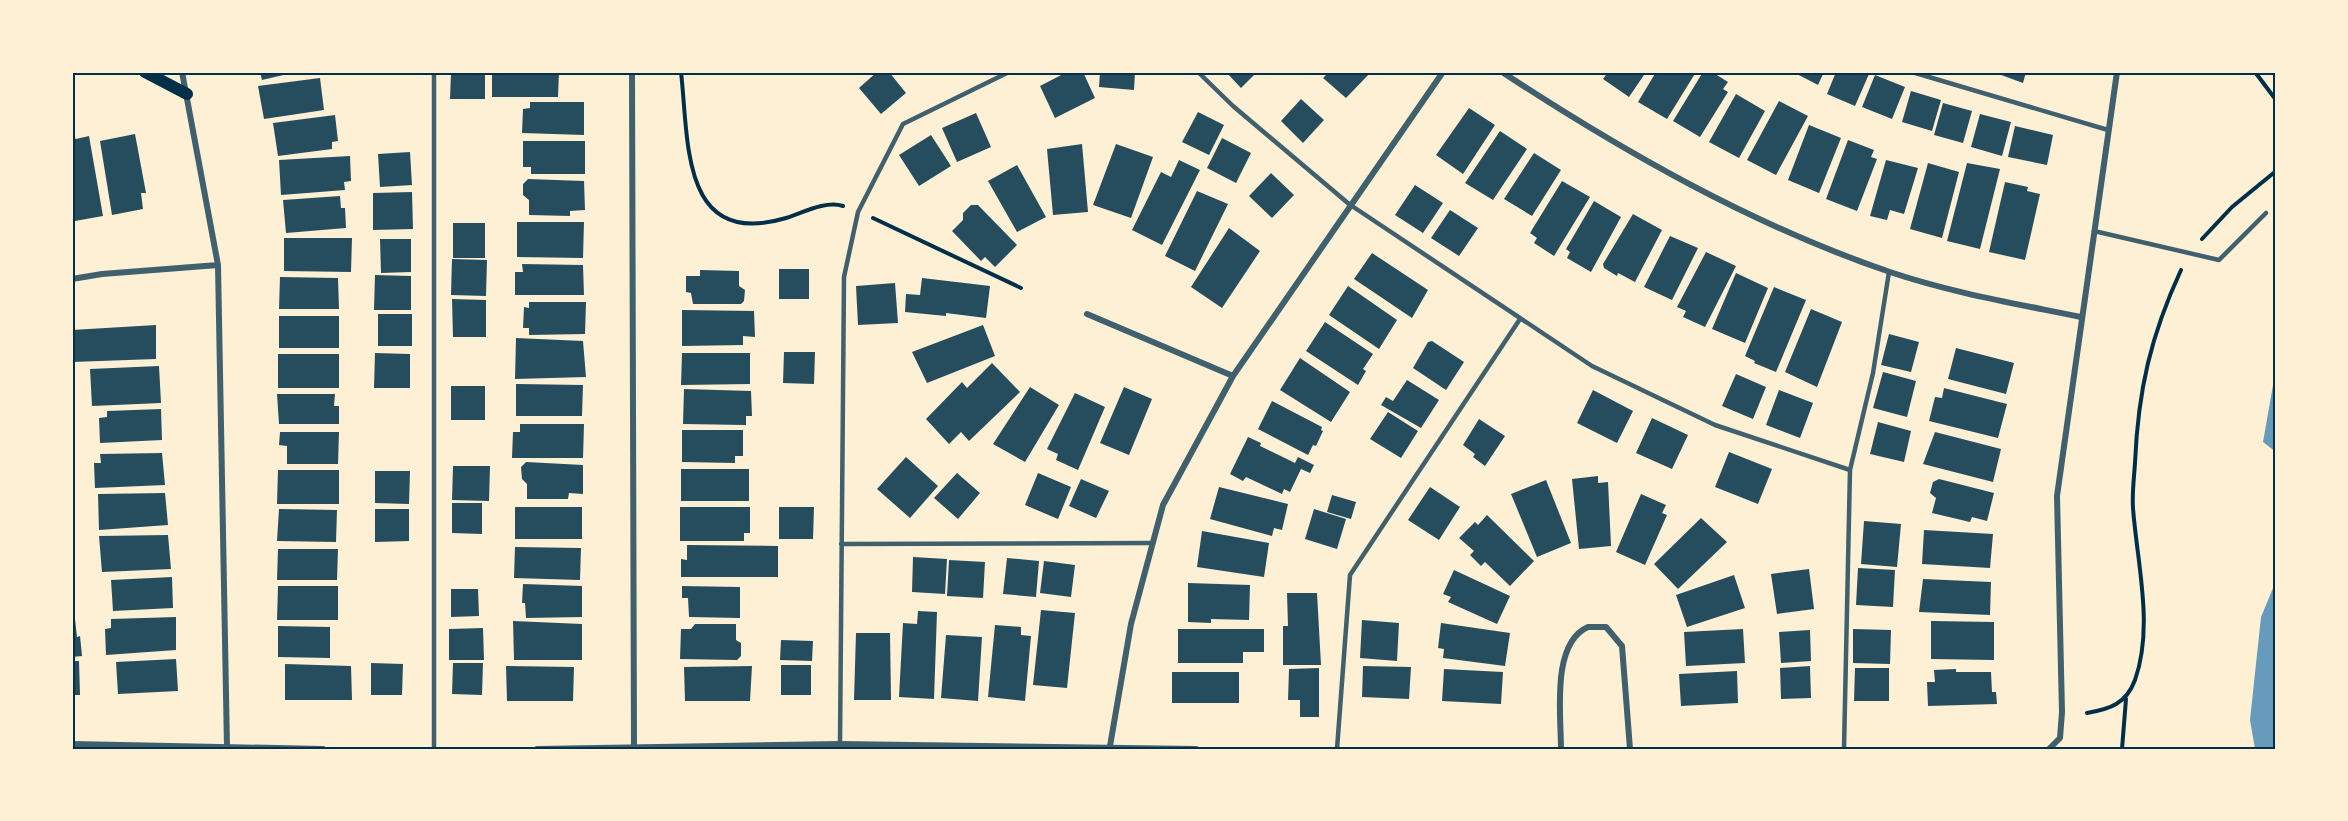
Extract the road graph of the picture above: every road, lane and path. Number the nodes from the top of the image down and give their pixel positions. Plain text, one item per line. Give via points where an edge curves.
1 (146, 72) edge
2 (182, 72) edge
3 (434, 72) edge
4 (632, 72) edge
5 (681, 72) edge
6 (1009, 72) edge
7 (1198, 72) edge
8 (1443, 72) edge
9 (1502, 72) edge
10 (1912, 72) edge
11 (2117, 72) edge
12 (2254, 72) edge
13 (187, 94) junction
14 (2276, 100) edge
15 (2108, 130) junction
16 (2276, 171) edge
17 (1349, 204) junction
18 (839, 205) dead end
19 (2266, 213) dead end
20 (879, 220) dead end
21 (2094, 231) junction
22 (2188, 253) junction
23 (218, 265) junction
24 (1889, 272) junction
25 (72, 279) edge
26 (1021, 288) dead end
27 (1087, 314) dead end
28 (2081, 317) junction
29 (1520, 319) junction
30 (1233, 376) junction
31 (1850, 470) junction
32 (1153, 543) junction
33 (841, 544) junction
34 (2126, 699) junction
35 (2087, 713) dead end
36 (72, 744) edge
37 (840, 744) junction
38 (1110, 746) junction
39 (228, 747) junction
40 (634, 747) junction
41 (322, 749) edge
42 (434, 749) edge
43 (537, 749) edge
44 (1196, 749) edge
45 (1337, 749) edge
46 (1561, 749) edge
47 (1630, 749) edge
48 (1844, 749) edge
49 (2049, 749) edge
50 (2122, 749) edge

1 - 13 main road
2 - 13 street
3 - 42 lane
4 - 40 street
5 - 18 path via 690,170 707,202 727,219 749,225 771,223
6 - 33 lane via 903,124 858,212 844,277
7 - 17 lane
8 - 17 street
9 - 24 street via 1591,130 1759,219
10 - 15 lane
11 - 15 street
12 - 14 path
13 - 23 street
15 - 21 street
16 - 22 path via 2232,207
17 - 29 lane
17 - 30 street
19 - 22 lane via 2219,260
20 - 26 path
21 - 22 lane
21 - 28 street
22 - 34 path via 2155,331 2141,395 2133,506 2142,593 2142,645
23 - 25 street
23 - 39 street
24 - 28 street
24 - 31 lane via 1873,373
27 - 30 street
28 - 49 street via 2057,496 2062,712 2060,738
29 - 31 lane via 1592,366 1715,425
29 - 45 lane via 1350,575
30 - 32 street via 1163,505
31 - 48 lane
32 - 33 lane
32 - 38 street via 1131,624
33 - 37 lane
34 - 35 path via 2111,709
34 - 50 path
36 - 39 street
37 - 38 street
37 - 40 street
38 - 44 street
39 - 41 street
40 - 43 street
46 - 47 street via 1566,648 1587,627 1606,627 1622,646

